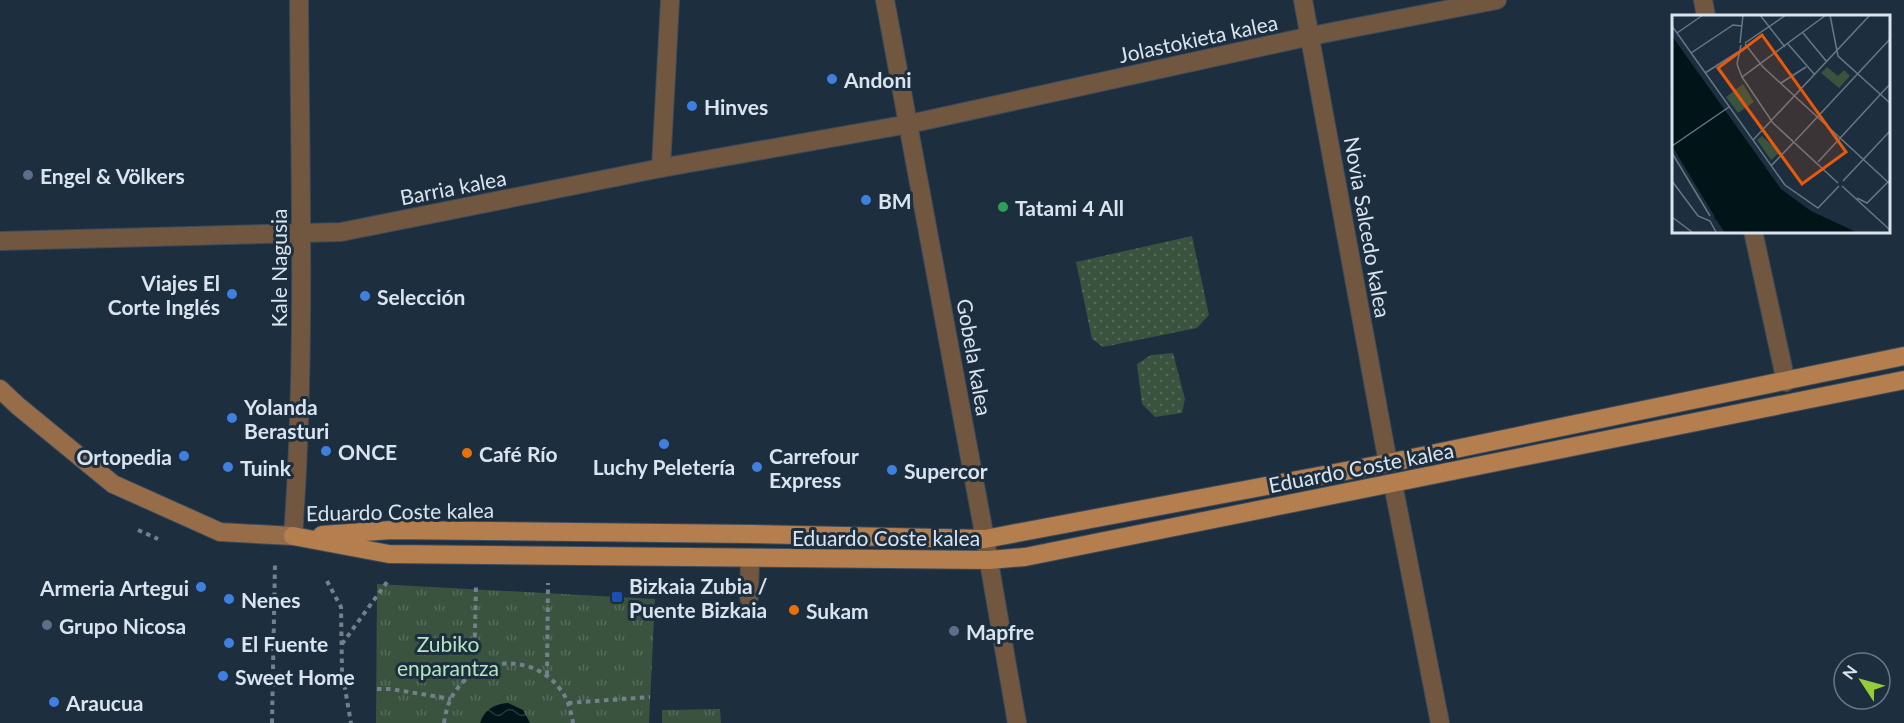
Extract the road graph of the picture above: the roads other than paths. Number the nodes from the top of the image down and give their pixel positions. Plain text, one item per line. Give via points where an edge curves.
1 (299, 0) edge
2 (670, 0) edge
3 (885, 0) edge
4 (1303, 0) edge
5 (1497, 0) edge
6 (1703, 0) edge
7 (1707, 15) edge
8 (1311, 36) junction
9 (909, 124) junction
10 (661, 168) junction
11 (1754, 232) edge
12 (301, 235) junction
13 (0, 241) edge
14 (1904, 357) edge
15 (1904, 380) edge
16 (1786, 382) junction
17 (0, 389) edge
18 (1388, 463) junction
19 (1393, 484) junction
20 (293, 536) junction
21 (985, 539) junction
22 (750, 558) junction
23 (988, 560) junction
24 (749, 598) dead end
25 (1017, 723) edge
26 (1440, 723) edge

1 - 12 street, Kale Nagusia
2 - 10 street
3 - 9 street, Gobela kalea
4 - 8 street, Novia Salcedo kalea
5 - 8 street, Jolastokieta kalea
6 - 7 street
8 - 9 street, Jolastokieta kalea
8 - 18 street, Novia Salcedo kalea
9 - 10 street, Barria kalea
9 - 21 street, Gobela kalea
10 - 12 street, Barria kalea via 341,232
11 - 16 street
12 - 13 street, Barria kalea
12 - 20 street, Kale Nagusia via 298,472
14 - 16 main road, Eduardo Coste kalea
15 - 19 main road, Eduardo Coste kalea
16 - 18 main road, Eduardo Coste kalea
17 - 20 street via 113,484 220,532
18 - 21 main road, Eduardo Coste kalea
19 - 23 main road, Eduardo Coste kalea via 1024,557
19 - 26 street
20 - 21 main road, Eduardo Coste kalea via 391,530
20 - 22 main road, Eduardo Coste kalea via 389,554
21 - 23 street, Gobela kalea
22 - 23 main road, Eduardo Coste kalea
22 - 24 street
23 - 25 street, Gobela kalea

